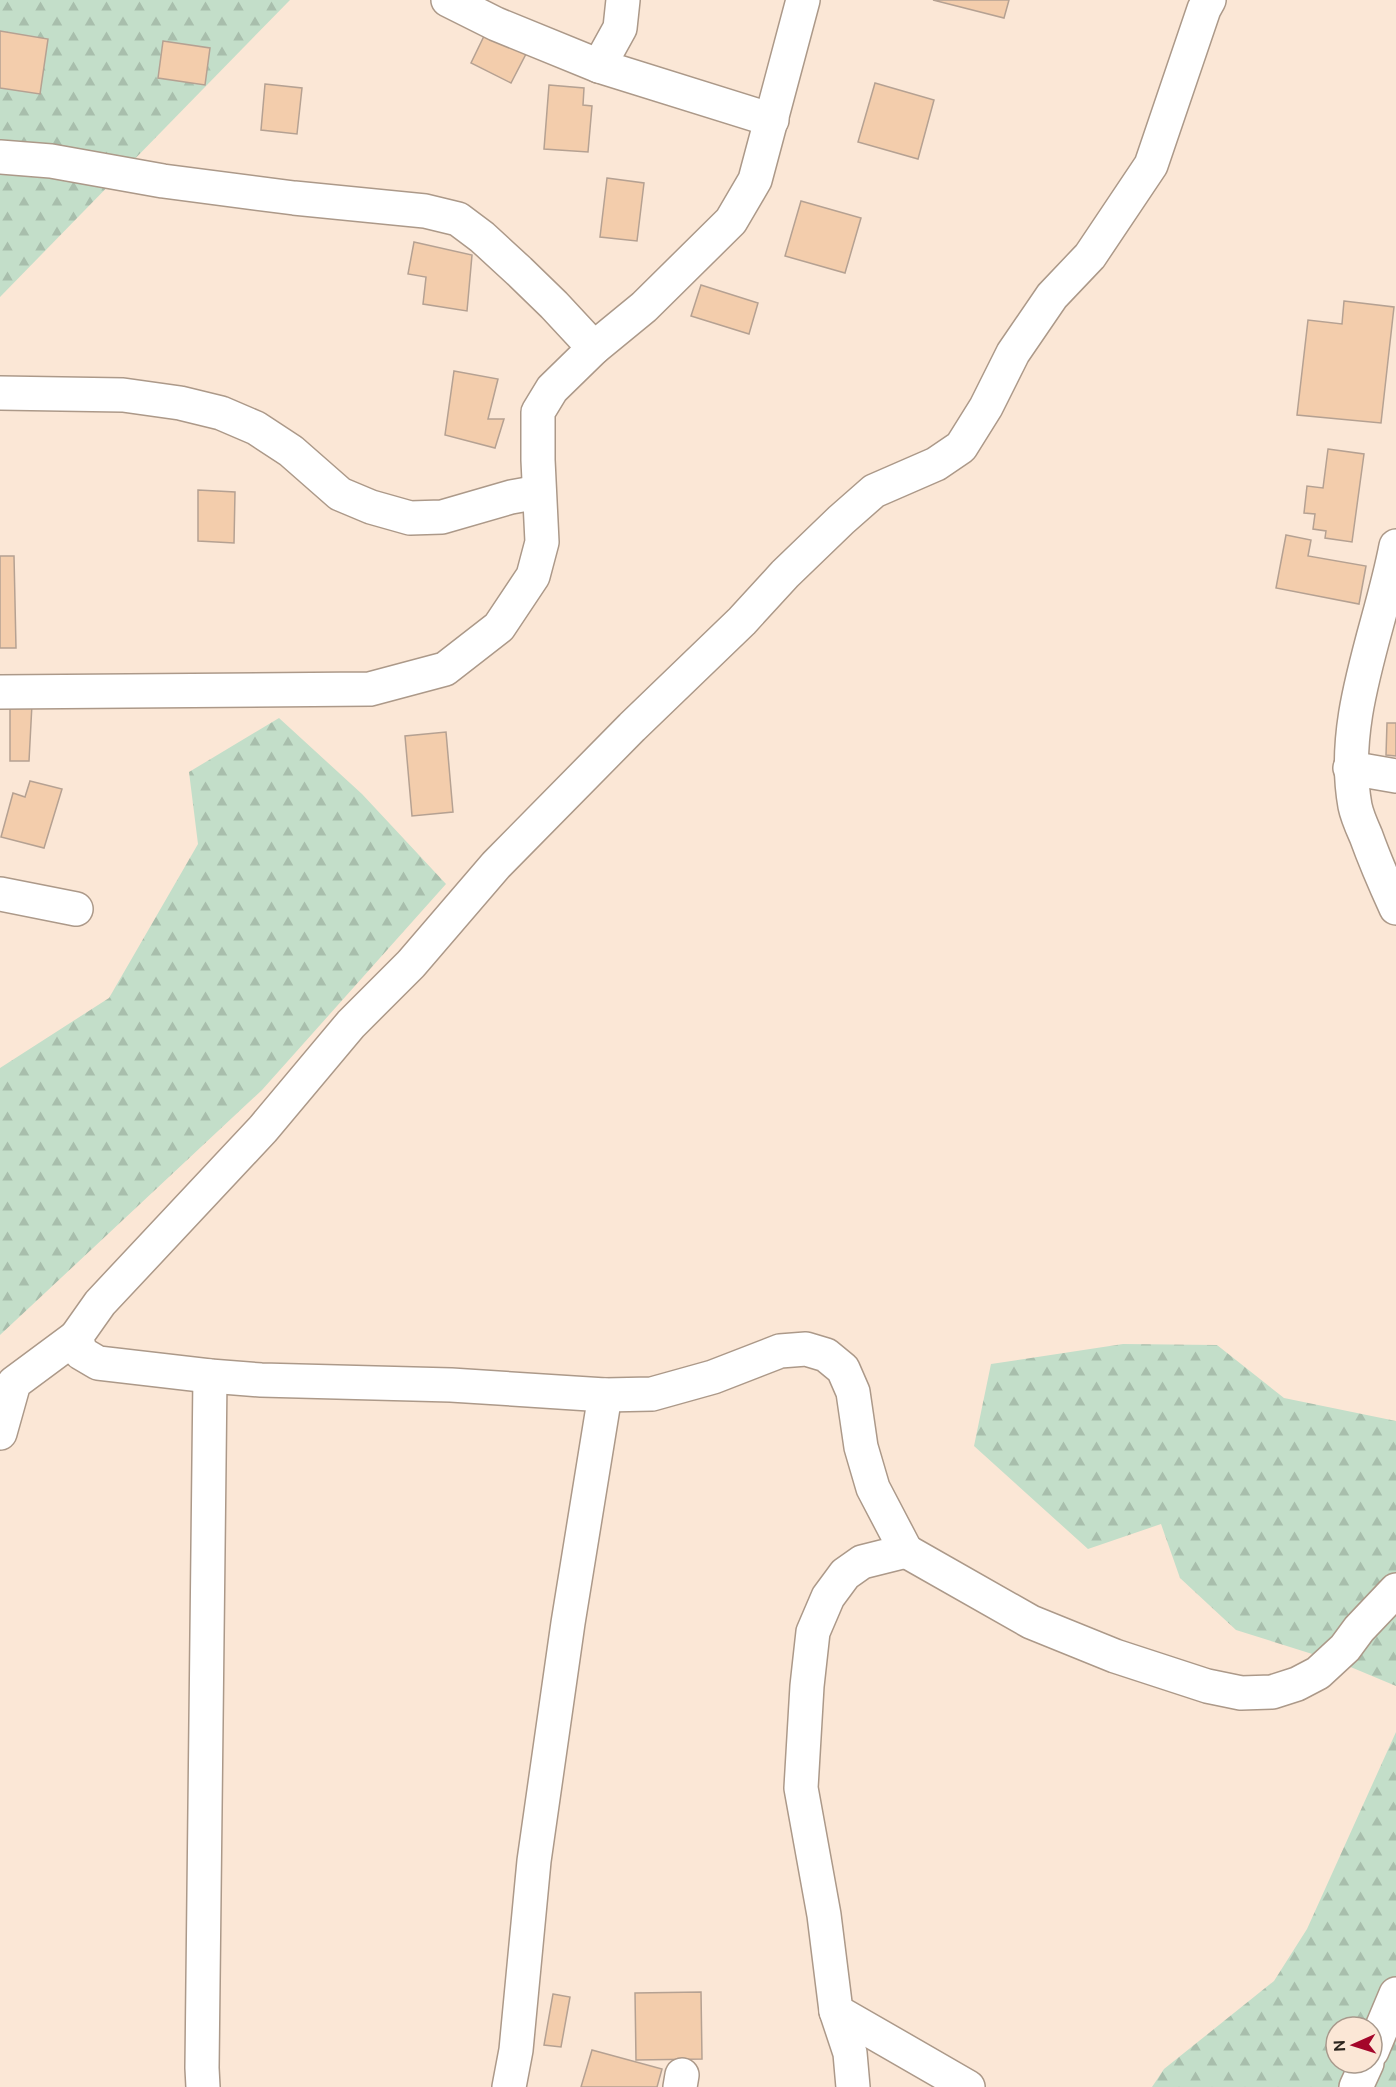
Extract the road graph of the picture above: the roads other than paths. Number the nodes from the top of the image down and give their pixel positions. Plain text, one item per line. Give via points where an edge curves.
1 (448, 0) edge
2 (623, 0) edge
3 (803, 0) edge
4 (1209, 0) edge
5 (599, 66) junction
6 (772, 120) junction
7 (0, 157) edge
8 (594, 348) junction
9 (0, 393) edge
10 (539, 492) junction
11 (1396, 546) edge
12 (0, 692) edge
13 (1350, 768) junction
14 (1396, 776) edge
15 (0, 894) edge
16 (1396, 908) edge
17 (76, 909) dead end
18 (76, 1337) junction
19 (210, 1376) junction
20 (605, 1395) junction
21 (0, 1433) edge
22 (906, 1551) junction
23 (1396, 1590) edge
24 (1396, 1994) edge
25 (836, 2012) junction
26 (1384, 2022) edge
27 (203, 2087) edge
28 (509, 2087) edge
29 (853, 2087) edge
30 (968, 2087) edge

1 - 5 street
2 - 5 street via 620,28
3 - 6 street
4 - 18 street via 1151,165 1090,256 1052,296 1012,353 961,447 936,465 874,491 632,727 496,865 411,964 351,1024 263,1129 100,1303
5 - 6 street
6 - 8 street via 755,180 731,221 644,307
7 - 8 street via 51,161 294,198 425,211 458,219 519,271
8 - 10 street via 552,389 538,412
9 - 10 street via 123,395 221,413 256,428 291,451 340,494 410,518 442,517
10 - 12 street via 542,542 533,576 499,627 445,669 370,689
11 - 13 street via 1367,659
13 - 14 street
13 - 16 street via 1356,809
15 - 17 street
18 - 19 street via 81,1353 98,1364
18 - 21 street via 14,1383
19 - 20 street
19 - 27 street
20 - 22 street via 652,1394 713,1377 780,1351 806,1349 826,1355 843,1368 853,1392 861,1447 873,1488
20 - 28 street via 534,1860
22 - 23 street via 1030,1622 1115,1656 1241,1693 1272,1692 1318,1672 1345,1648
22 - 25 street via 862,1562 845,1574 828,1597 813,1632 801,1788 824,1915
24 - 26 street
25 - 29 street via 850,2053
25 - 30 street

